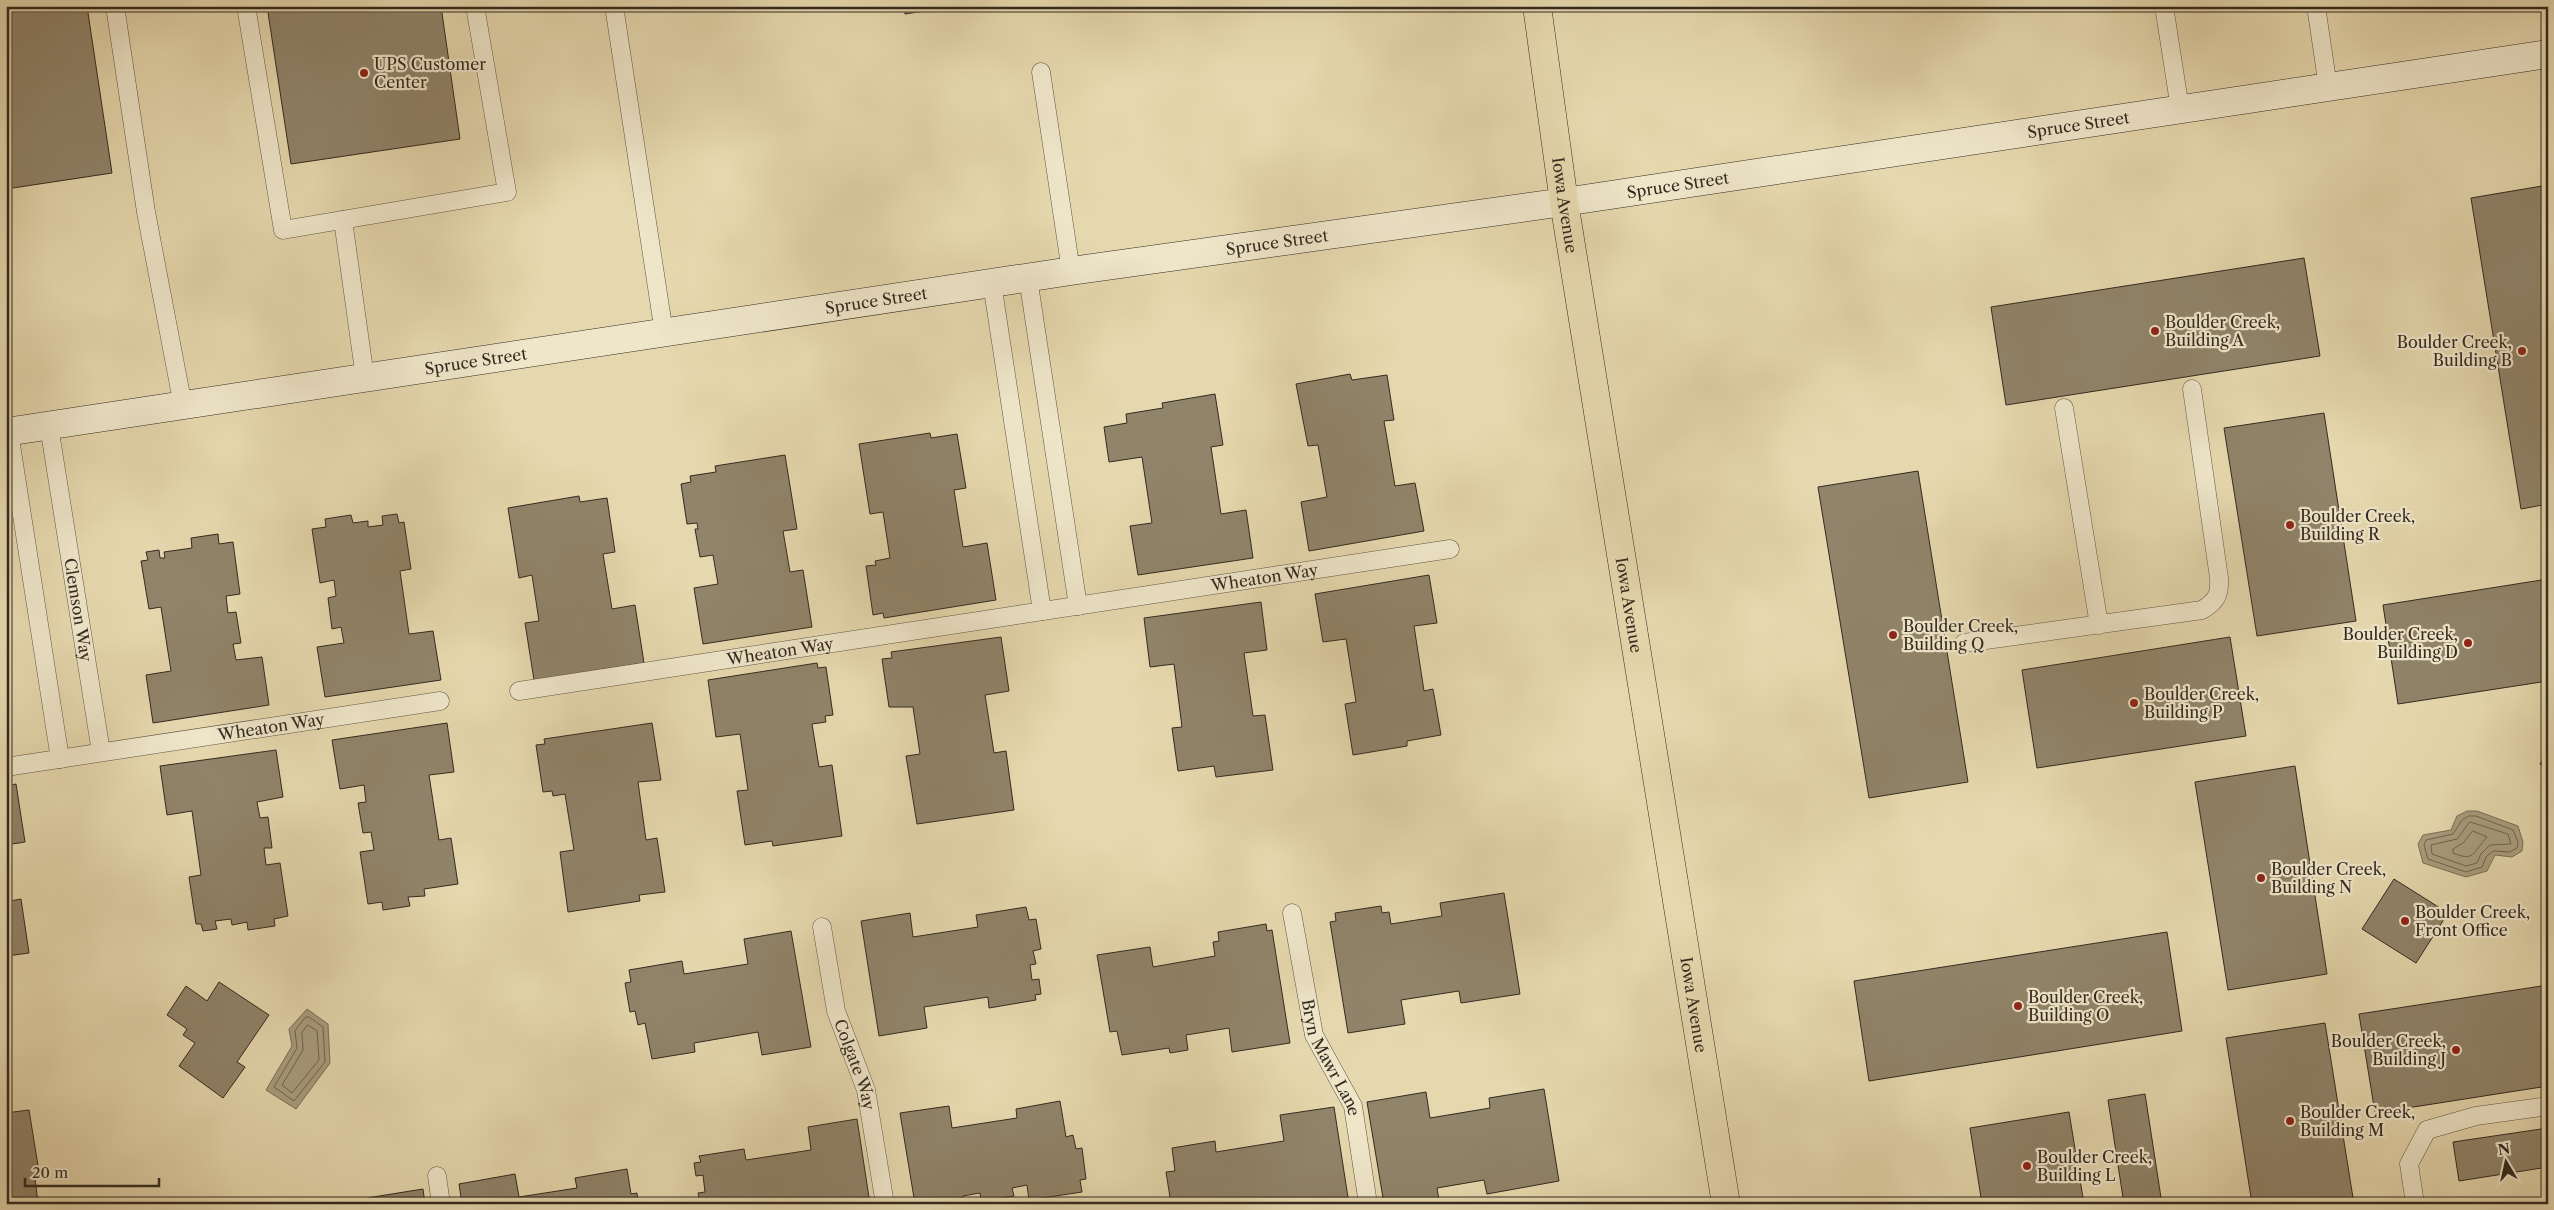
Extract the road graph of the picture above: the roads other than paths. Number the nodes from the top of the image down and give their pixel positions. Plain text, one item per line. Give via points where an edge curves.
1 (115, 6) edge
2 (246, 6) edge
3 (475, 6) edge
4 (614, 6) edge
5 (1536, 6) edge
6 (2164, 6) edge
7 (2316, 6) edge
8 (2548, 54) edge
9 (1041, 72) dead end
10 (2328, 87) junction
11 (2180, 109) junction
12 (1564, 202) junction
13 (343, 220) junction
14 (1071, 271) junction
15 (1028, 278) junction
16 (992, 283) junction
17 (664, 333) junction
18 (365, 378) junction
19 (2192, 389) dead end
20 (183, 406) junction
21 (2064, 408) dead end
22 (50, 426) junction
23 (8, 432) edge
24 (1450, 549) dead end
25 (1078, 606) junction
26 (1042, 611) junction
27 (2099, 624) junction
28 (1964, 643) dead end
29 (518, 691) dead end
30 (440, 701) dead end
31 (100, 752) junction
32 (60, 759) junction
33 (6, 767) edge
34 (1292, 913) dead end
35 (822, 927) dead end
36 (2548, 1106) edge
37 (437, 1176) dead end
38 (442, 1204) edge
39 (885, 1204) edge
40 (1368, 1204) edge
41 (1726, 1204) edge
42 (2415, 1204) edge

1 - 20 lane via 146,212
2 - 13 lane via 282,230
3 - 13 lane via 507,192
4 - 17 lane
5 - 12 main road, Iowa Avenue
6 - 11 lane
7 - 10 lane
8 - 10 main road, Spruce Street
9 - 14 lane
10 - 11 main road, Spruce Street
11 - 12 main road, Spruce Street
12 - 14 main road, Spruce Street
12 - 41 main road, Iowa Avenue
13 - 18 lane
14 - 15 main road, Spruce Street
15 - 16 main road, Spruce Street
15 - 25 lane
16 - 17 main road, Spruce Street
16 - 26 lane
17 - 18 main road, Spruce Street
18 - 20 main road, Spruce Street
19 - 27 lane via 2220,593 2213,604 2202,610
20 - 22 main road, Spruce Street
21 - 27 lane
22 - 23 main road, Spruce Street
22 - 31 lane, Clemson Way
23 - 32 lane
24 - 25 lane, Wheaton Way
25 - 26 lane, Wheaton Way
26 - 29 lane, Wheaton Way
27 - 28 lane
30 - 31 lane, Wheaton Way
31 - 32 lane
32 - 33 lane
34 - 40 lane, Bryn Mawr Lane via 1314,1035 1353,1106
35 - 39 lane, Colgate Way via 836,1011 866,1090
36 - 42 lane via 2476,1116 2427,1130 2409,1164
37 - 38 lane

